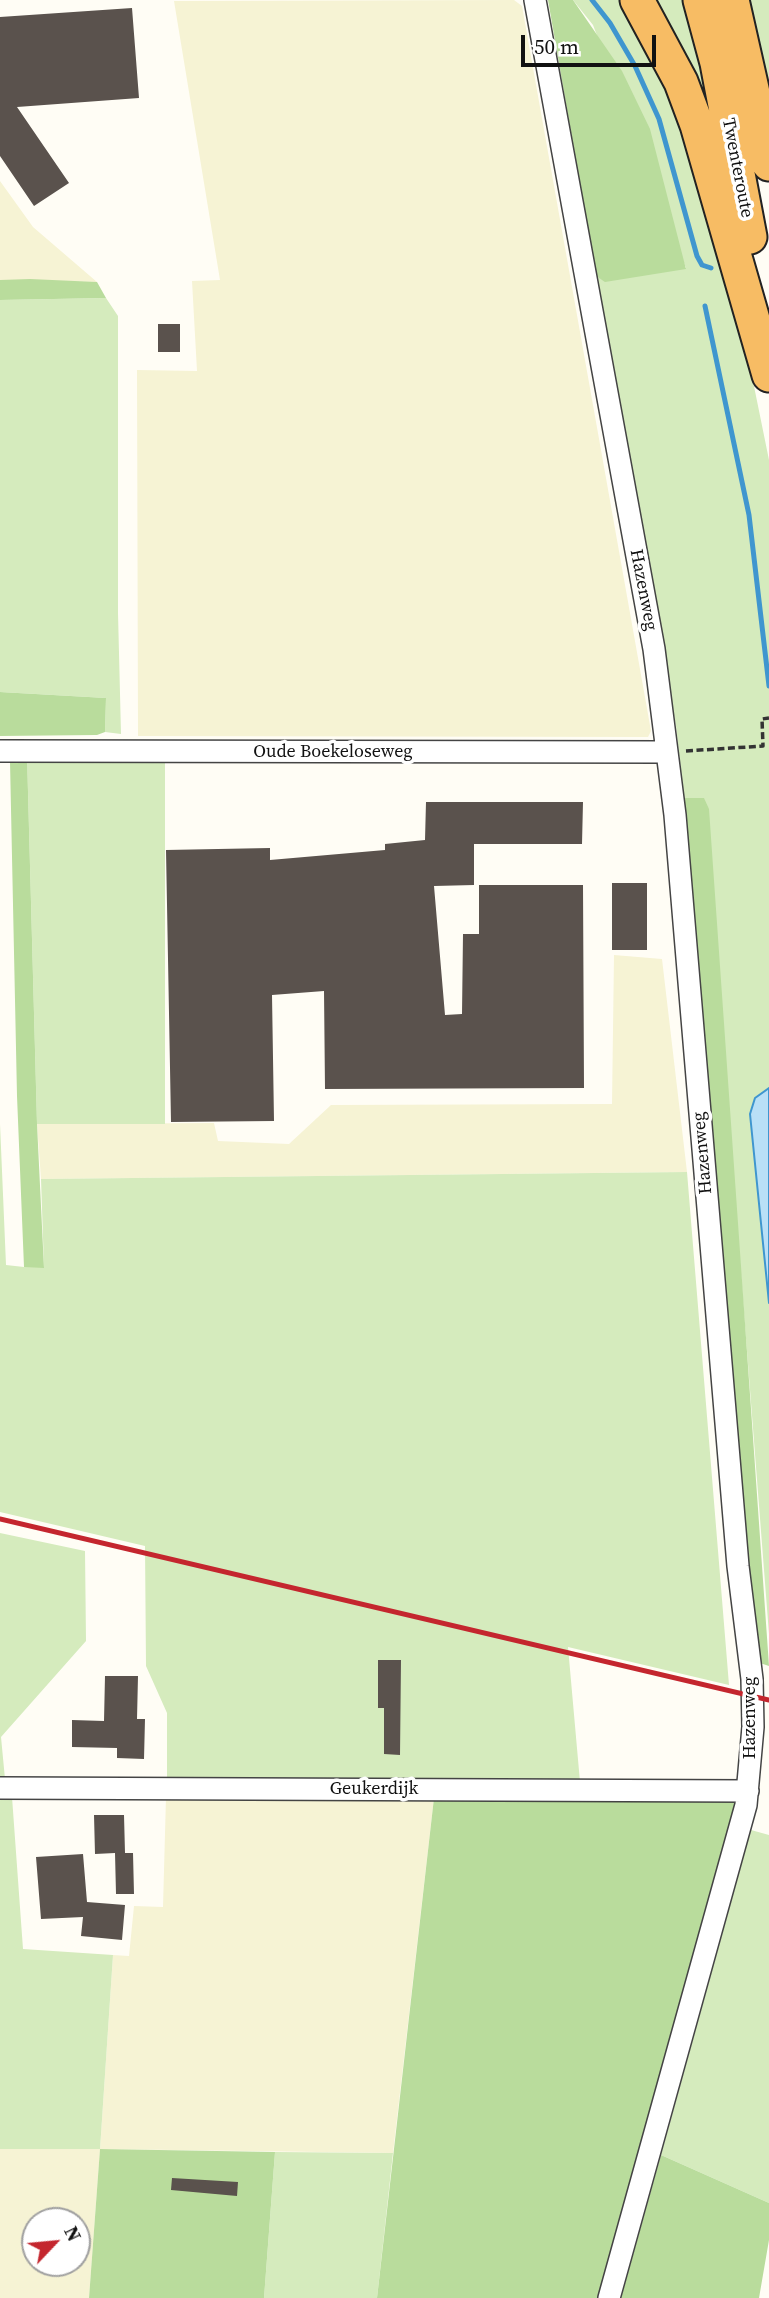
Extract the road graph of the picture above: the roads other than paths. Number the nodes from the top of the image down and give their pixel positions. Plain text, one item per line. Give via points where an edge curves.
1 (535, 0) edge
2 (637, 0) edge
3 (700, 0) edge
4 (732, 0) edge
5 (769, 164) edge
6 (769, 337) edge
7 (769, 375) edge
8 (0, 751) edge
9 (667, 752) junction
10 (760, 1681) edge
11 (761, 1728) edge
12 (0, 1788) edge
13 (748, 1791) junction
14 (609, 2298) edge

1 - 9 street, Hazenweg via 654,649
2 - 7 highway via 681,82 697,125
3 - 6 highway, Twenteroute via 717,62
4 - 5 highway, Twenteroute
8 - 9 street, Oude Boekeloseweg
9 - 10 street, Hazenweg via 738,1566
10 - 11 street, Hazenweg
11 - 13 street, Hazenweg
12 - 13 street, Geukerdijk
13 - 14 street, Hazenweg

